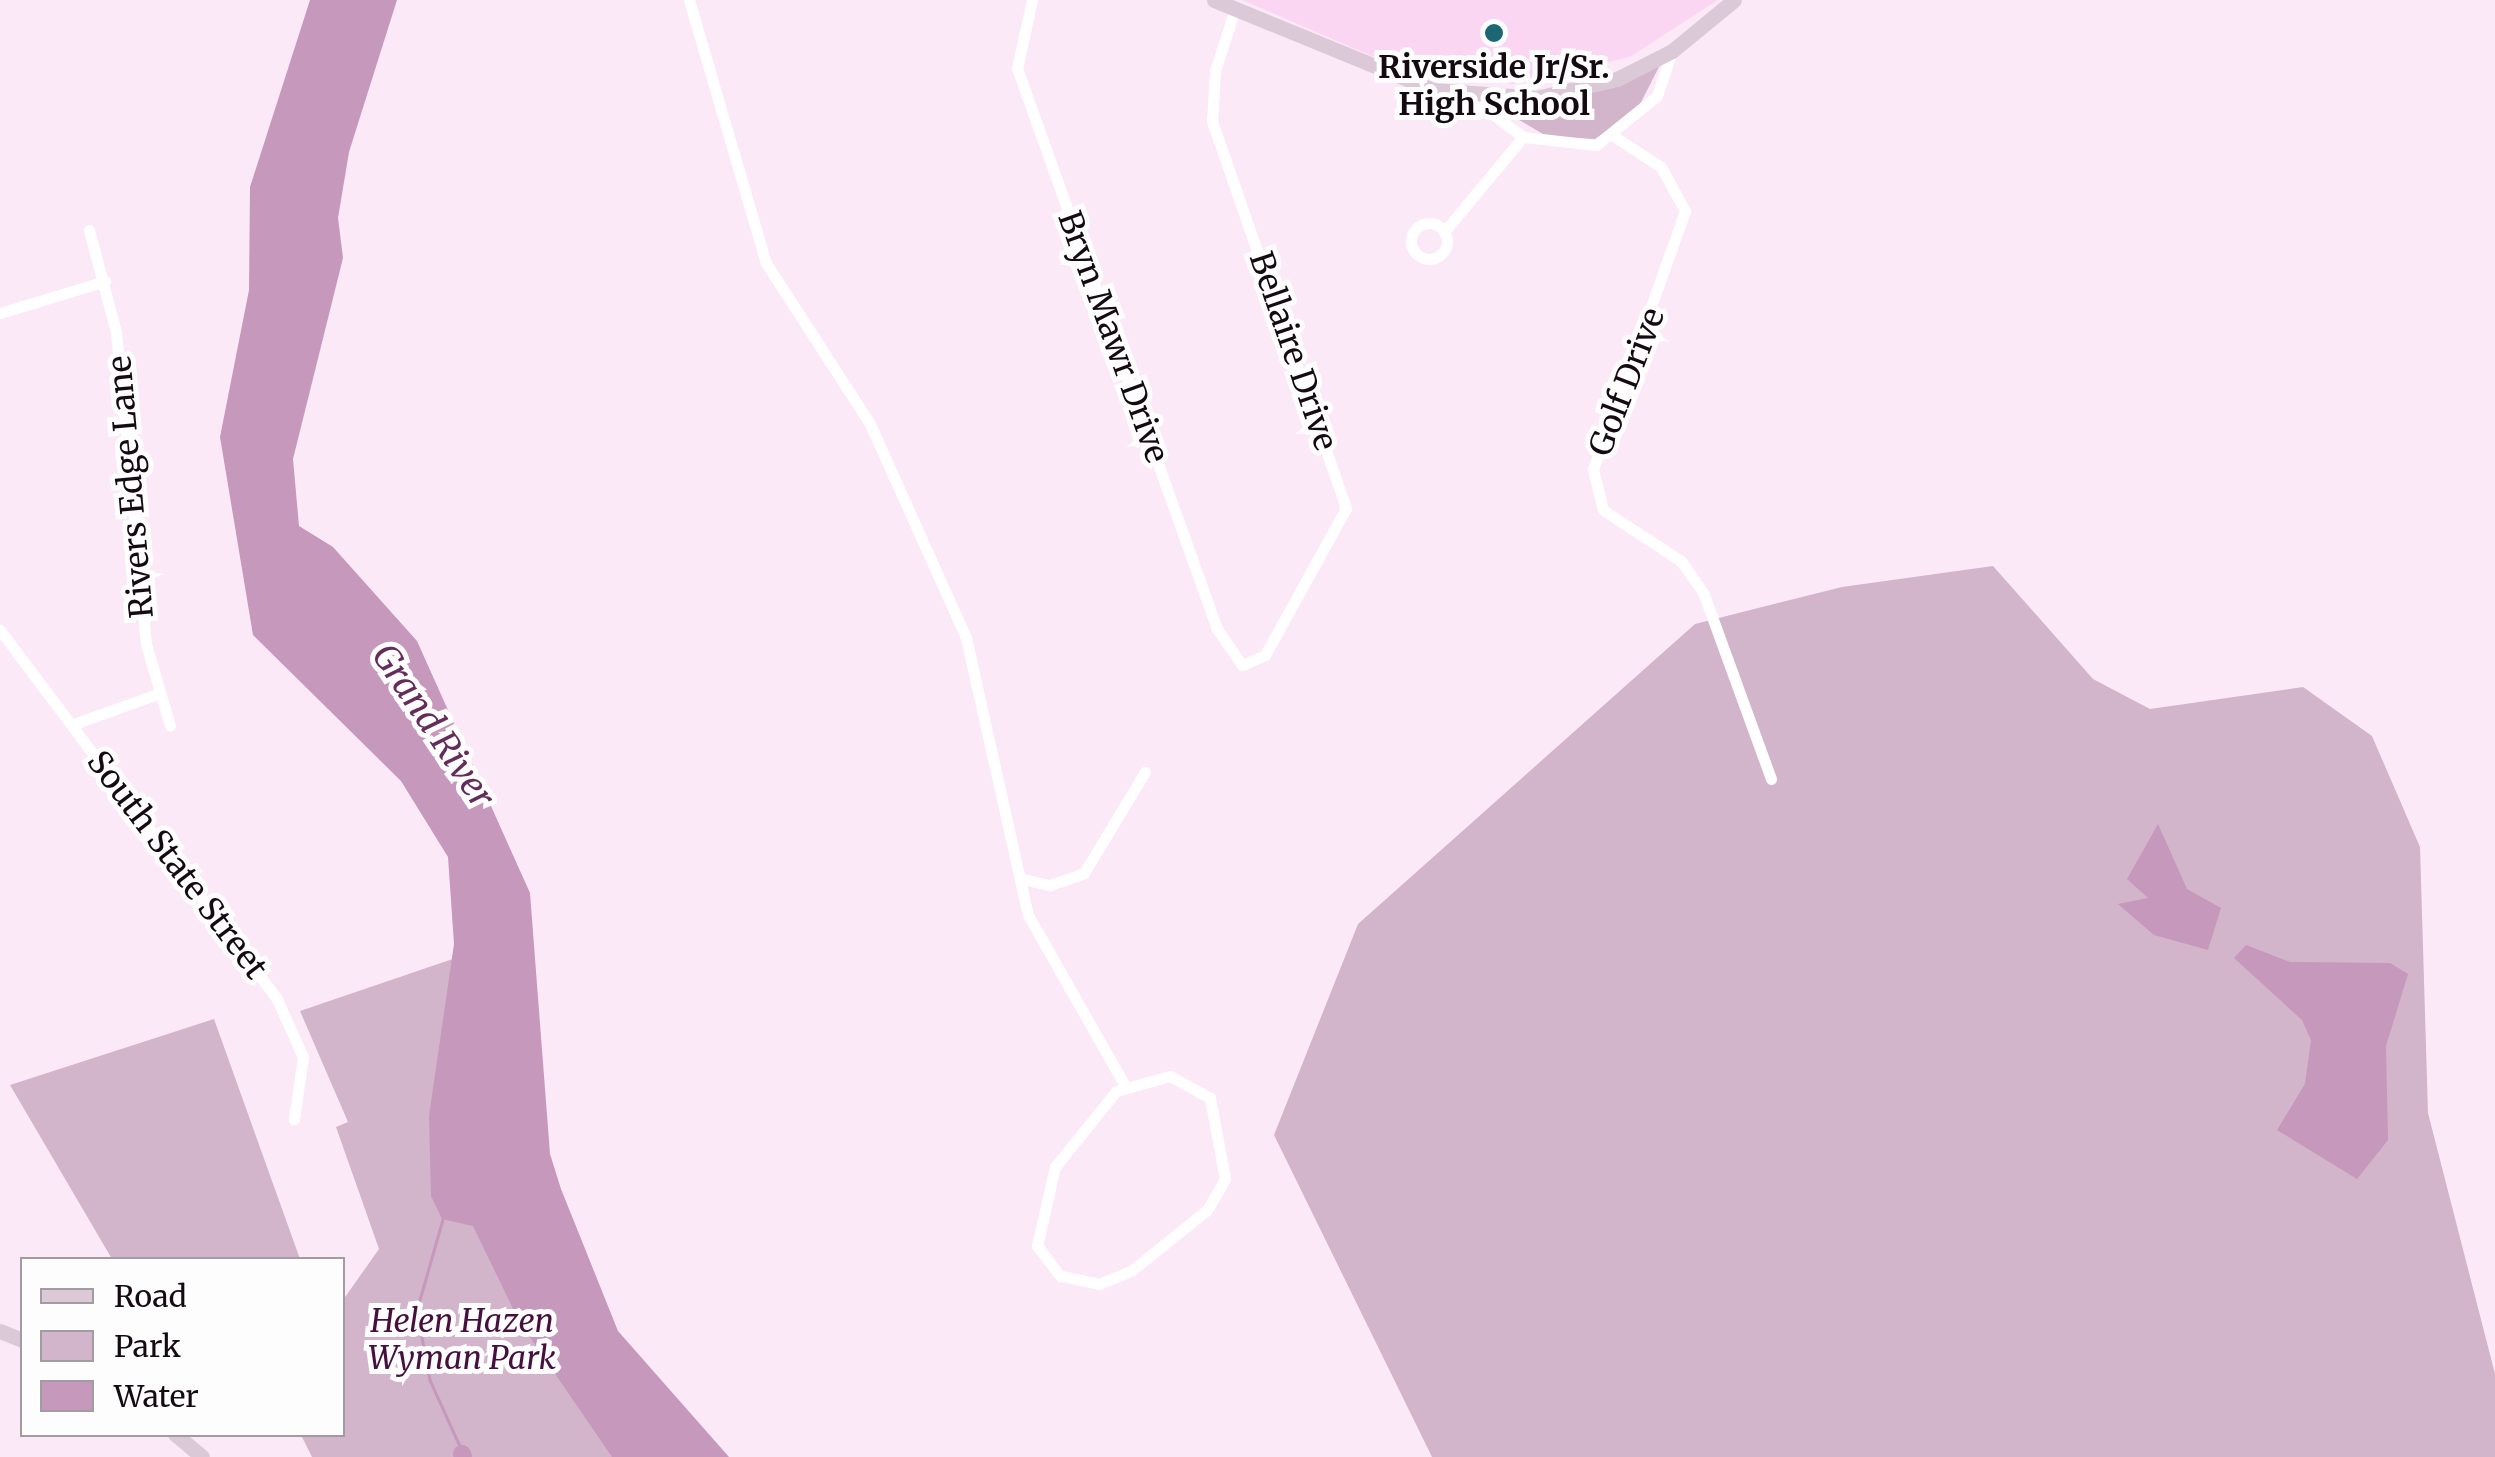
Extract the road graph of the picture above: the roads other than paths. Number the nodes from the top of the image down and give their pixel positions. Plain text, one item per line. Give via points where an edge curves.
1 (690, 0) edge
2 (1032, 0) edge
3 (1214, 0) edge
4 (1734, 0) edge
5 (1234, 9) junction
6 (1672, 51) junction
7 (1470, 98) junction
8 (1523, 137) junction
9 (1614, 138) junction
10 (89, 230) dead end
11 (1444, 232) dead end
12 (105, 280) junction
13 (0, 313) edge
14 (0, 630) edge
15 (1242, 665) joint
16 (160, 693) junction
17 (71, 725) junction
18 (170, 726) dead end
19 (1144, 772) dead end
20 (1771, 779) dead end
21 (1023, 879) junction
22 (1126, 1086) junction
23 (294, 1119) dead end
24 (179, 1437) edge
25 (202, 1457) edge

1 - 21 street via 766,264 870,424 966,638
2 - 15 street, Bryn Mawr Drive via 1017,68 1217,629
3 - 5 main road
4 - 6 main road
5 - 7 main road
5 - 15 street, Bellaire Drive via 1215,71 1212,122 1346,508 1265,655
6 - 7 main road via 1617,80 1536,98
6 - 9 street via 1657,96
7 - 8 street
8 - 9 street via 1577,149
8 - 11 street
9 - 20 street, Golf Drive via 1661,167 1685,211 1605,427 1594,469 1603,510 1681,561 1703,592
10 - 12 street, Rivers Edge Lane
12 - 13 street
12 - 16 street, Rivers Edge Lane via 146,644
14 - 17 street, South State Street
16 - 17 street
16 - 18 street, Rivers Edge Lane
17 - 23 street, South State Street via 278,998 303,1057
19 - 21 street via 1084,872 1050,886
21 - 22 street via 1040,946
22 - 22 street via 1170,1076 1210,1098 1225,1179 1207,1210 1131,1270 1080,1284 1037,1246 1041,1200 1055,1167
24 - 25 main road

